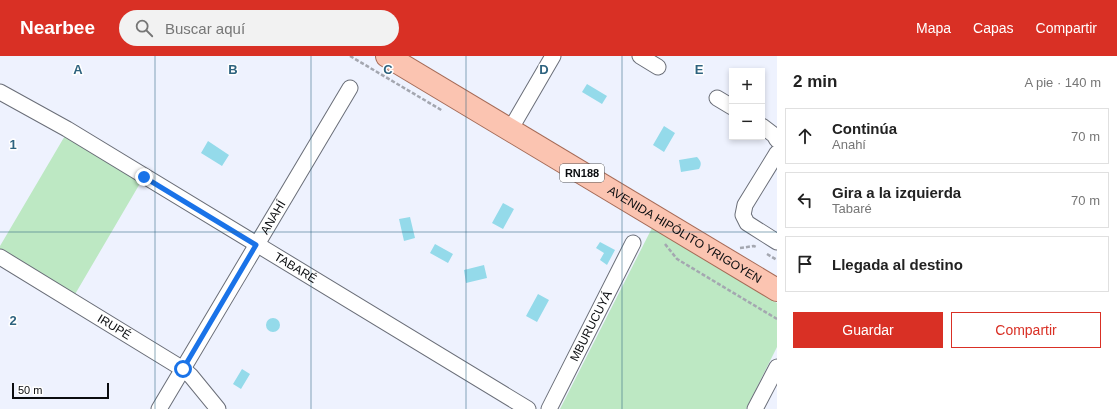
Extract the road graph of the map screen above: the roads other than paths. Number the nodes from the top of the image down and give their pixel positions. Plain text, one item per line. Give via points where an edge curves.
1 (387, 56) edge
2 (553, 56) edge
3 (640, 56) edge
4 (658, 67) dead end
5 (350, 88) dead end
6 (0, 92) edge
7 (717, 98) dead end
8 (729, 105) edge
9 (765, 128) edge
10 (510, 130) junction
11 (777, 140) edge
12 (777, 153) edge
13 (777, 242) edge
14 (633, 243) dead end
15 (256, 245) junction
16 (0, 257) edge
17 (777, 290) edge
18 (777, 367) edge
19 (183, 369) junction
20 (159, 409) edge
21 (218, 409) edge
22 (528, 409) edge
23 (549, 409) edge
24 (756, 409) edge

1 - 10 main road, AVENIDA HIPÓLITO YRIGOYEN / RN188
2 - 10 street
3 - 4 street
5 - 15 street, ANAHÍ
6 - 15 street, TABARÉ via 67,129
7 - 8 street
9 - 11 street
10 - 17 main road, AVENIDA HIPÓLITO YRIGOYEN / RN188
12 - 13 street via 745,206 743,215 747,224
14 - 23 street, MBURUCUYÁ
15 - 19 street, ANAHÍ
15 - 22 street, TABARÉ
16 - 19 street, IRUPÉ
18 - 24 street
19 - 20 street, ANAHÍ
19 - 21 street, IRUPÉ

